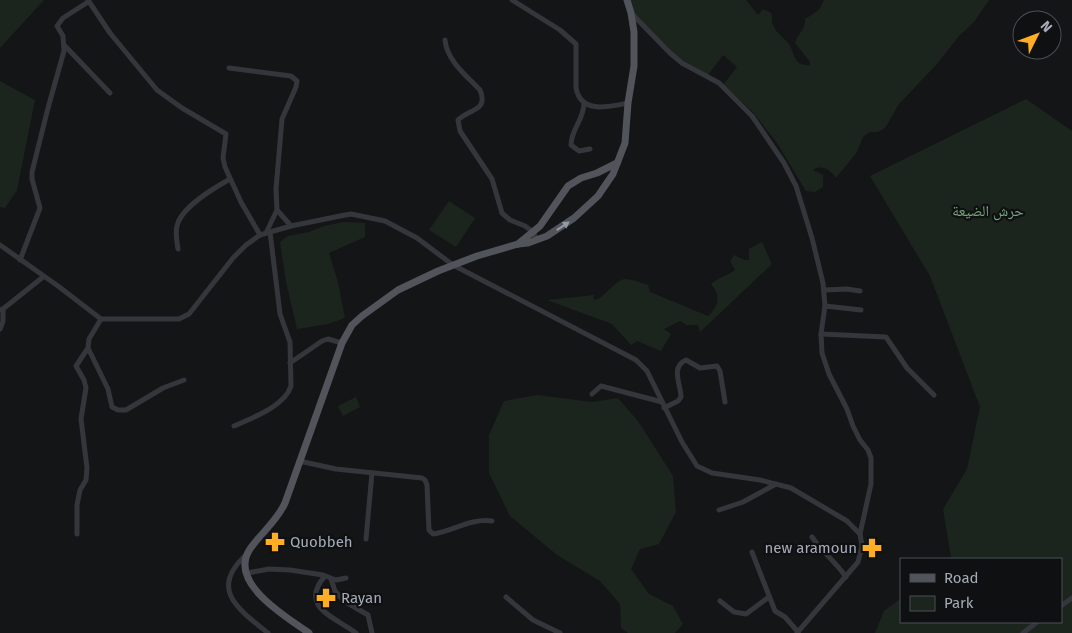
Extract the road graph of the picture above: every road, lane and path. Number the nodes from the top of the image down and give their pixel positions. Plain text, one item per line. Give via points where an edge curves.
1 (512, 0) edge
2 (627, 0) edge
3 (88, 1) edge
4 (631, 13) junction
5 (445, 40) dead end
6 (64, 46) junction
7 (229, 68) dead end
8 (110, 94) dead end
9 (584, 103) junction
10 (628, 104) junction
11 (590, 149) dead end
12 (617, 163) junction
13 (230, 179) junction
14 (277, 210) junction
15 (292, 226) junction
16 (540, 226) junction
17 (268, 232) junction
18 (533, 232) junction
19 (260, 236) junction
20 (547, 236) junction
21 (537, 240) junction
22 (518, 244) junction
23 (0, 246) edge
24 (178, 249) dead end
25 (20, 260) junction
26 (453, 265) junction
27 (43, 277) junction
28 (824, 290) junction
29 (860, 291) dead end
30 (825, 306) junction
31 (1, 310) edge
32 (861, 310) dead end
33 (101, 319) junction
34 (0, 329) edge
35 (822, 334) junction
36 (342, 343) junction
37 (88, 348) junction
38 (290, 363) junction
39 (184, 380) dead end
40 (592, 394) dead end
41 (934, 395) dead end
42 (725, 402) dead end
43 (663, 405) junction
44 (234, 426) dead end
45 (299, 461) junction
46 (372, 473) junction
47 (776, 484) junction
48 (719, 510) dead end
49 (492, 521) dead end
50 (77, 534) dead end
51 (860, 534) junction
52 (812, 537) dead end
53 (366, 540) dead end
54 (752, 552) dead end
55 (247, 554) junction
56 (246, 573) junction
57 (328, 577) junction
58 (846, 577) junction
59 (346, 578) dead end
60 (506, 597) dead end
61 (769, 597) junction
62 (720, 601) dead end
63 (1036, 623) edge
64 (797, 632) edge
65 (268, 633) edge
66 (309, 633) edge
67 (356, 633) edge
68 (372, 633) edge
69 (560, 633) edge
70 (1023, 633) edge

1 - 9 street via 576,44 576,88
2 - 4 main road
3 - 6 street via 59,22 57,26
3 - 13 street via 156,90 226,134 223,162
4 - 10 main road via 634,66
4 - 28 street via 682,63 719,84 759,125 796,186
5 - 18 street via 450,56 483,96 481,106 458,120 460,131 492,180 502,213
6 - 8 street
6 - 25 street via 32,172 40,208
7 - 14 street via 291,76 297,81 282,124
9 - 10 street via 596,108
9 - 11 street via 570,145 579,151
10 - 12 main road via 625,144
12 - 16 main road via 568,186
20 -> 12 main road via 598,196
13 - 19 street
13 - 24 street via 209,192 180,218
14 - 15 street
14 - 17 street
15 - 17 street
15 - 26 street via 345,215 373,218 417,238
16 - 18 main road
16 - 20 main road
17 - 19 street
17 - 38 street via 280,314 290,342
18 - 21 street
18 - 22 main road
19 - 33 street via 232,258 184,317
20 - 21 main road
21 - 22 main road
22 - 26 main road
23 - 25 street
25 - 27 street
26 - 36 main road via 398,290 382,301 352,325
26 - 43 street via 636,360 647,371
27 - 31 street
27 - 33 street
28 - 29 street
28 - 30 street
30 - 32 street
30 - 35 street
31 - 34 street via 3,321
33 - 37 street via 89,339
35 - 41 street via 886,337 907,368
35 - 51 street via 822,353 829,374 870,458 871,484
36 - 38 street via 328,339 322,341
36 - 45 main road
37 - 39 street via 108,389 112,406 118,410 126,410 162,388
37 - 50 street via 76,366 86,388 81,420 87,468 77,505
38 - 44 street via 291,386 286,396 268,410
40 - 43 street via 606,386
42 - 43 street via 717,366 700,368 686,360 677,369 681,397
43 - 47 street via 697,466 712,474
45 - 46 street
45 - 55 main road via 282,509
46 - 49 street via 425,480 432,534 472,522
46 - 53 street
47 - 48 street via 743,502
47 - 51 street via 816,501 847,521
51 - 58 street via 862,551
52 - 58 street
54 - 61 street
55 - 56 main road
55 - 65 street via 231,572 228,592 243,612
56 - 57 street via 290,570
56 - 66 main road via 262,598
57 - 59 street via 336,580
57 - 67 street via 315,591 318,606
57 - 68 street via 344,601 368,615
58 - 64 street
60 - 69 street via 533,620
61 - 62 street via 746,614 734,612
61 - 64 street via 775,611 786,617
63 - 70 street

